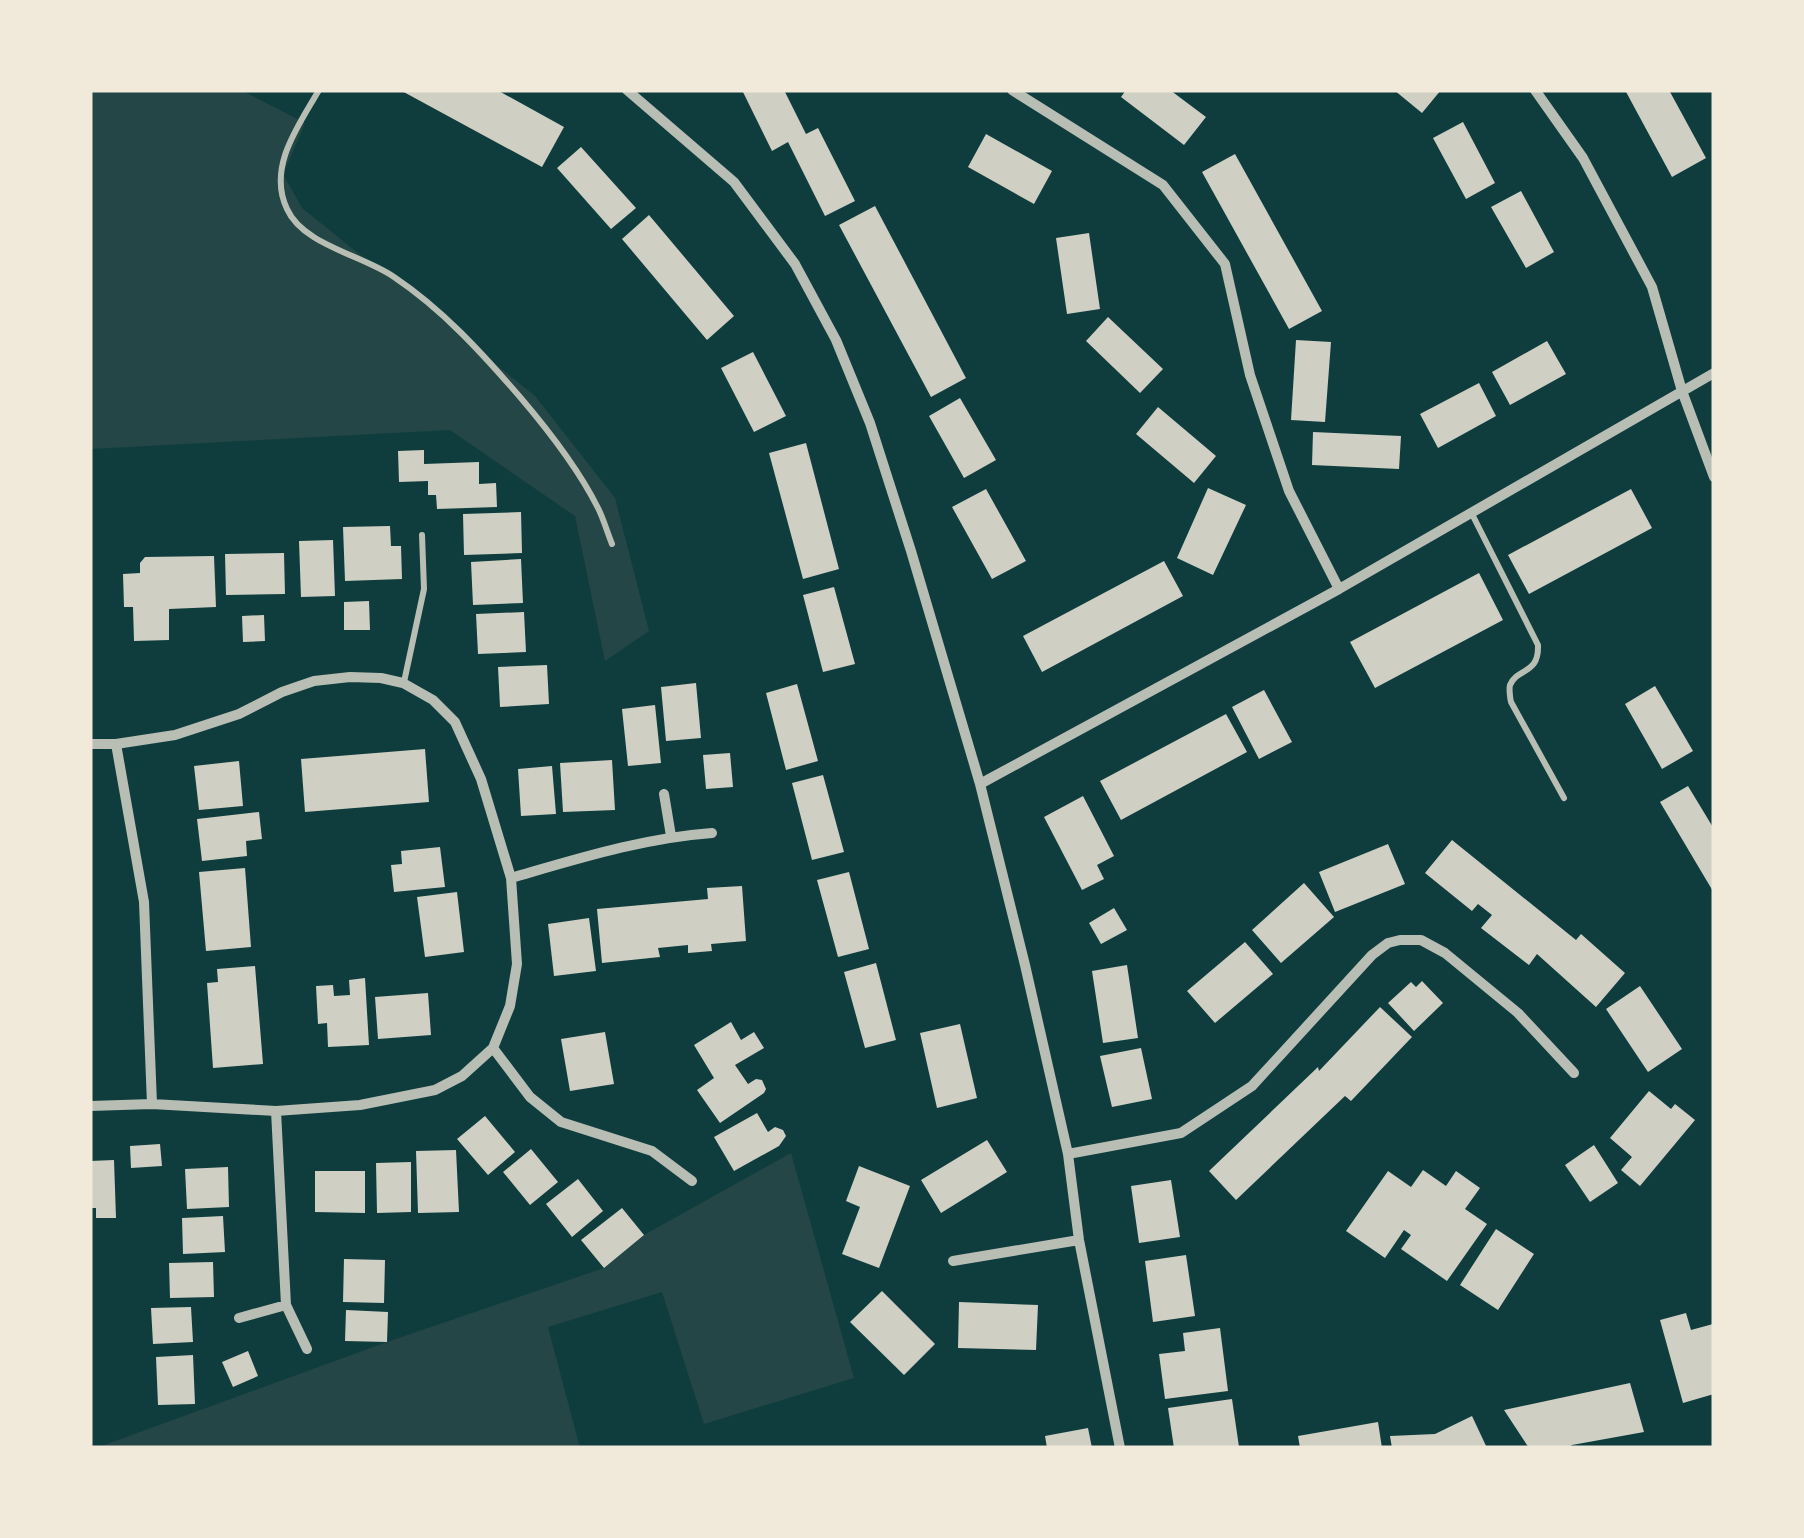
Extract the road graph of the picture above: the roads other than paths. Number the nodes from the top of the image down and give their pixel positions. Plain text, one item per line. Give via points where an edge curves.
1 (319, 90) edge
2 (627, 90) edge
3 (1012, 90) edge
4 (1534, 90) edge
5 (1714, 373) edge
6 (1682, 391) junction
7 (1714, 477) edge
8 (1472, 512) junction
9 (422, 534) dead end
10 (612, 544) dead end
11 (1339, 589) junction
12 (403, 683) junction
13 (90, 744) edge
14 (116, 744) junction
15 (980, 784) junction
16 (664, 794) dead end
17 (1564, 798) dead end
18 (712, 832) dead end
19 (671, 836) junction
20 (511, 878) junction
21 (493, 1048) junction
22 (1574, 1073) dead end
23 (152, 1104) junction
24 (90, 1106) edge
25 (276, 1111) junction
26 (1068, 1154) junction
27 (692, 1181) dead end
28 (1079, 1240) junction
29 (953, 1261) dead end
30 (286, 1305) junction
31 (239, 1318) dead end
32 (307, 1349) dead end
33 (1120, 1448) edge

1 - 10 lane via 284,155 279,177 286,209 304,232 390,274 482,352 564,451
2 - 15 street via 734,182 795,264 836,340 876,441
3 - 11 street via 1163,185 1224,264 1250,375 1288,491
4 - 6 street via 1583,158 1652,288
5 - 6 street
6 - 7 street
6 - 8 street
8 - 11 street
8 - 17 lane via 1538,645 1534,665 1511,682 1511,702
9 - 12 lane via 424,589
11 - 15 street
12 - 14 street via 314,681 176,735
12 - 20 street via 454,722
13 - 14 street
14 - 23 street via 144,902
15 - 26 street
16 - 19 street
18 - 19 street
19 - 20 street
20 - 21 street via 517,964
21 - 25 street via 435,1090 360,1105
21 - 27 street via 530,1096 561,1122 652,1151
22 - 26 street via 1518,1013 1445,953 1421,940 1400,940 1372,955 1252,1086 1182,1133
23 - 24 street
23 - 25 street
25 - 30 street
26 - 28 street
28 - 29 street
28 - 33 street
30 - 31 street
30 - 32 street

